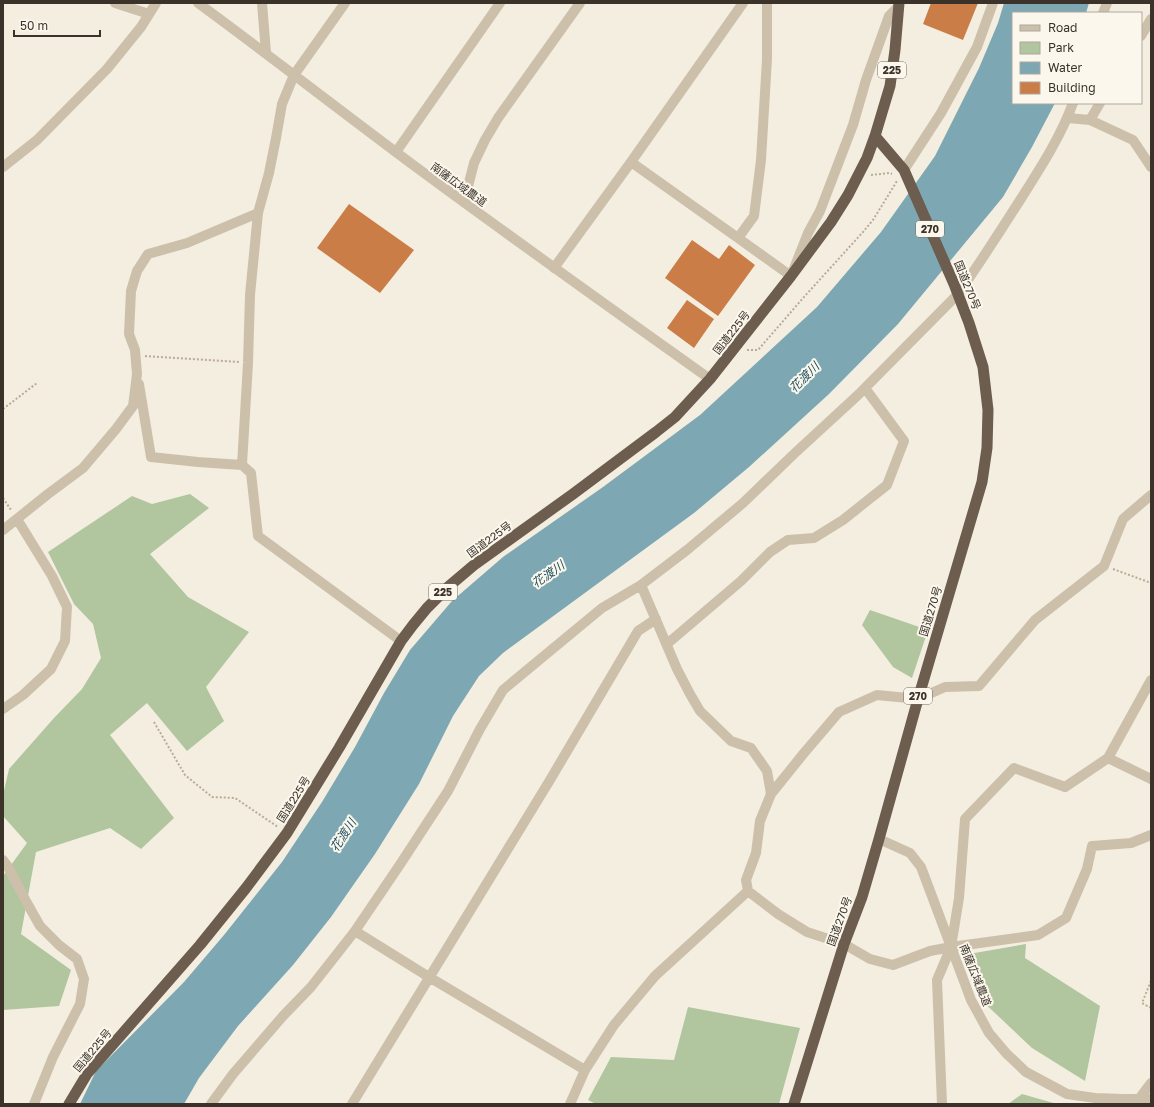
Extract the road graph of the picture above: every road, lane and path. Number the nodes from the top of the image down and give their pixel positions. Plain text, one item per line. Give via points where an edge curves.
1 (115, 3) edge
2 (156, 3) edge
3 (198, 3) edge
4 (262, 3) edge
5 (345, 3) edge
6 (500, 3) edge
7 (580, 3) edge
8 (743, 3) edge
9 (767, 3) edge
10 (993, 3) edge
11 (899, 5) edge
12 (149, 14) junction
13 (1151, 20) edge
14 (1142, 34) edge
15 (266, 53) junction
16 (294, 75) junction
17 (1073, 104) edge
18 (1099, 104) edge
19 (1068, 118) junction
20 (1090, 120) junction
21 (875, 136) junction
22 (396, 152) junction
23 (632, 162) junction
24 (3, 166) edge
25 (1151, 167) edge
26 (903, 174) junction
27 (868, 175) dead end
28 (464, 202) junction
29 (258, 213) junction
30 (738, 238) junction
31 (554, 268) junction
32 (791, 276) junction
33 (956, 289) junction
34 (733, 350) junction
35 (136, 355) junction
36 (248, 363) junction
37 (137, 374) junction
38 (710, 379) junction
39 (37, 383) dead end
40 (865, 388) junction
41 (3, 409) edge
42 (242, 465) junction
43 (1151, 494) edge
44 (3, 498) edge
45 (17, 519) junction
46 (3, 530) edge
47 (1104, 566) junction
48 (1151, 583) edge
49 (641, 585) junction
50 (656, 619) junction
51 (401, 641) junction
52 (667, 644) junction
53 (1151, 680) edge
54 (918, 699) junction
55 (3, 709) edge
56 (154, 722) dead end
57 (1108, 758) junction
58 (1151, 779) edge
59 (771, 794) junction
60 (287, 833) junction
61 (1151, 835) edge
62 (880, 839) junction
63 (3, 860) edge
64 (748, 891) junction
65 (355, 931) junction
66 (844, 944) junction
67 (951, 947) junction
68 (429, 977) junction
69 (1151, 981) edge
70 (1151, 1008) edge
71 (585, 1070) junction
72 (1151, 1083) edge
73 (1139, 1099) junction
74 (1151, 1099) edge
75 (34, 1104) edge
76 (69, 1104) edge
77 (211, 1104) edge
78 (352, 1104) edge
79 (570, 1104) edge
80 (794, 1104) edge
81 (942, 1104) edge

1 - 12 street
2 - 12 street
3 - 15 street, 南薩広域農道
4 - 15 street
5 - 16 street
6 - 22 street
7 - 28 street via 485,140 474,163
8 - 23 street
9 - 30 street via 767,59 754,216
10 - 26 street via 977,47 941,113
11 - 21 highway, 国道225号 / 225 via 890,86
11 - 32 street via 889,16 853,125 820,211
12 - 24 street via 96,81 37,140
13 - 14 street
15 - 16 street, 南薩広域農道
16 - 22 street, 南薩広域農道
16 - 29 street via 282,104 269,173
17 - 19 street
18 - 20 street
19 - 20 street
19 - 33 street via 1036,176 981,261
20 - 25 street via 1133,140
21 - 26 highway, 国道270号 / 270
21 - 32 highway, 国道225号 / 225 via 848,195
22 - 28 street, 南薩広域農道
23 - 30 street
23 - 31 street
26 - 27 path
26 - 33 highway, 国道270号 / 270
26 - 34 path via 873,220 758,350
28 - 31 street, 南薩広域農道
29 - 35 street via 187,243 148,254 137,271 131,291 129,334
29 - 36 street via 250,295
30 - 32 street
31 - 38 street, 南薩広域農道
32 - 34 highway, 国道225号 / 225
33 - 40 street
33 - 54 highway, 国道270号 / 270 via 983,368 988,410 987,448 982,482
34 - 38 highway, 国道225号 / 225
35 - 36 path
35 - 37 street
36 - 42 street
37 - 42 street via 151,457
37 - 45 street via 132,406 116,429 83,468
38 - 51 highway, 国道225号 / 225 via 656,432 474,565 448,587 427,608
39 - 41 path
40 - 49 street via 743,503
40 - 52 street via 904,441 887,485 844,520 814,538 788,540 770,552
42 - 51 street via 251,474 258,536
43 - 47 street via 1123,519
44 - 45 path
45 - 46 street
45 - 55 street via 67,606 65,641 51,669
47 - 48 path
47 - 54 street via 1035,620 979,686 945,687
49 - 50 street
49 - 65 street via 602,608 503,690 448,791
50 - 52 street
50 - 68 street via 638,631
51 - 60 highway, 国道225号 / 225 via 340,748
52 - 59 street via 700,711 731,741 751,748 766,771
53 - 57 street
54 - 59 street via 877,695 839,712
54 - 62 highway, 国道270号 / 270
56 - 60 path via 185,775 212,797 235,798
57 - 58 street
57 - 67 street via 1065,787 1014,768 966,819 959,898
59 - 64 street via 760,821 756,853 746,880
60 - 76 highway, 国道225号 / 225 via 200,945 87,1074
61 - 67 street via 1131,843 1092,846 1087,869 1066,918 1038,935
62 - 66 highway, 国道270号 / 270
62 - 67 street, 南薩広域農道 via 910,853 921,867
63 - 75 street via 40,926 77,959 84,979 80,1004 53,1057
64 - 66 street via 807,932
64 - 71 street via 655,976 614,1025
65 - 68 street
65 - 77 street via 311,987 283,1016
66 - 67 street via 870,959 893,965 930,951
66 - 80 highway, 国道270号 / 270
67 - 73 street, 南薩広域農道 via 971,1000 989,1033 1026,1072 1067,1094 1095,1098
67 - 81 street via 937,980
68 - 71 street
68 - 78 street
69 - 70 path via 1142,1003
71 - 79 street
72 - 73 street
73 - 74 street, 南薩広域農道

